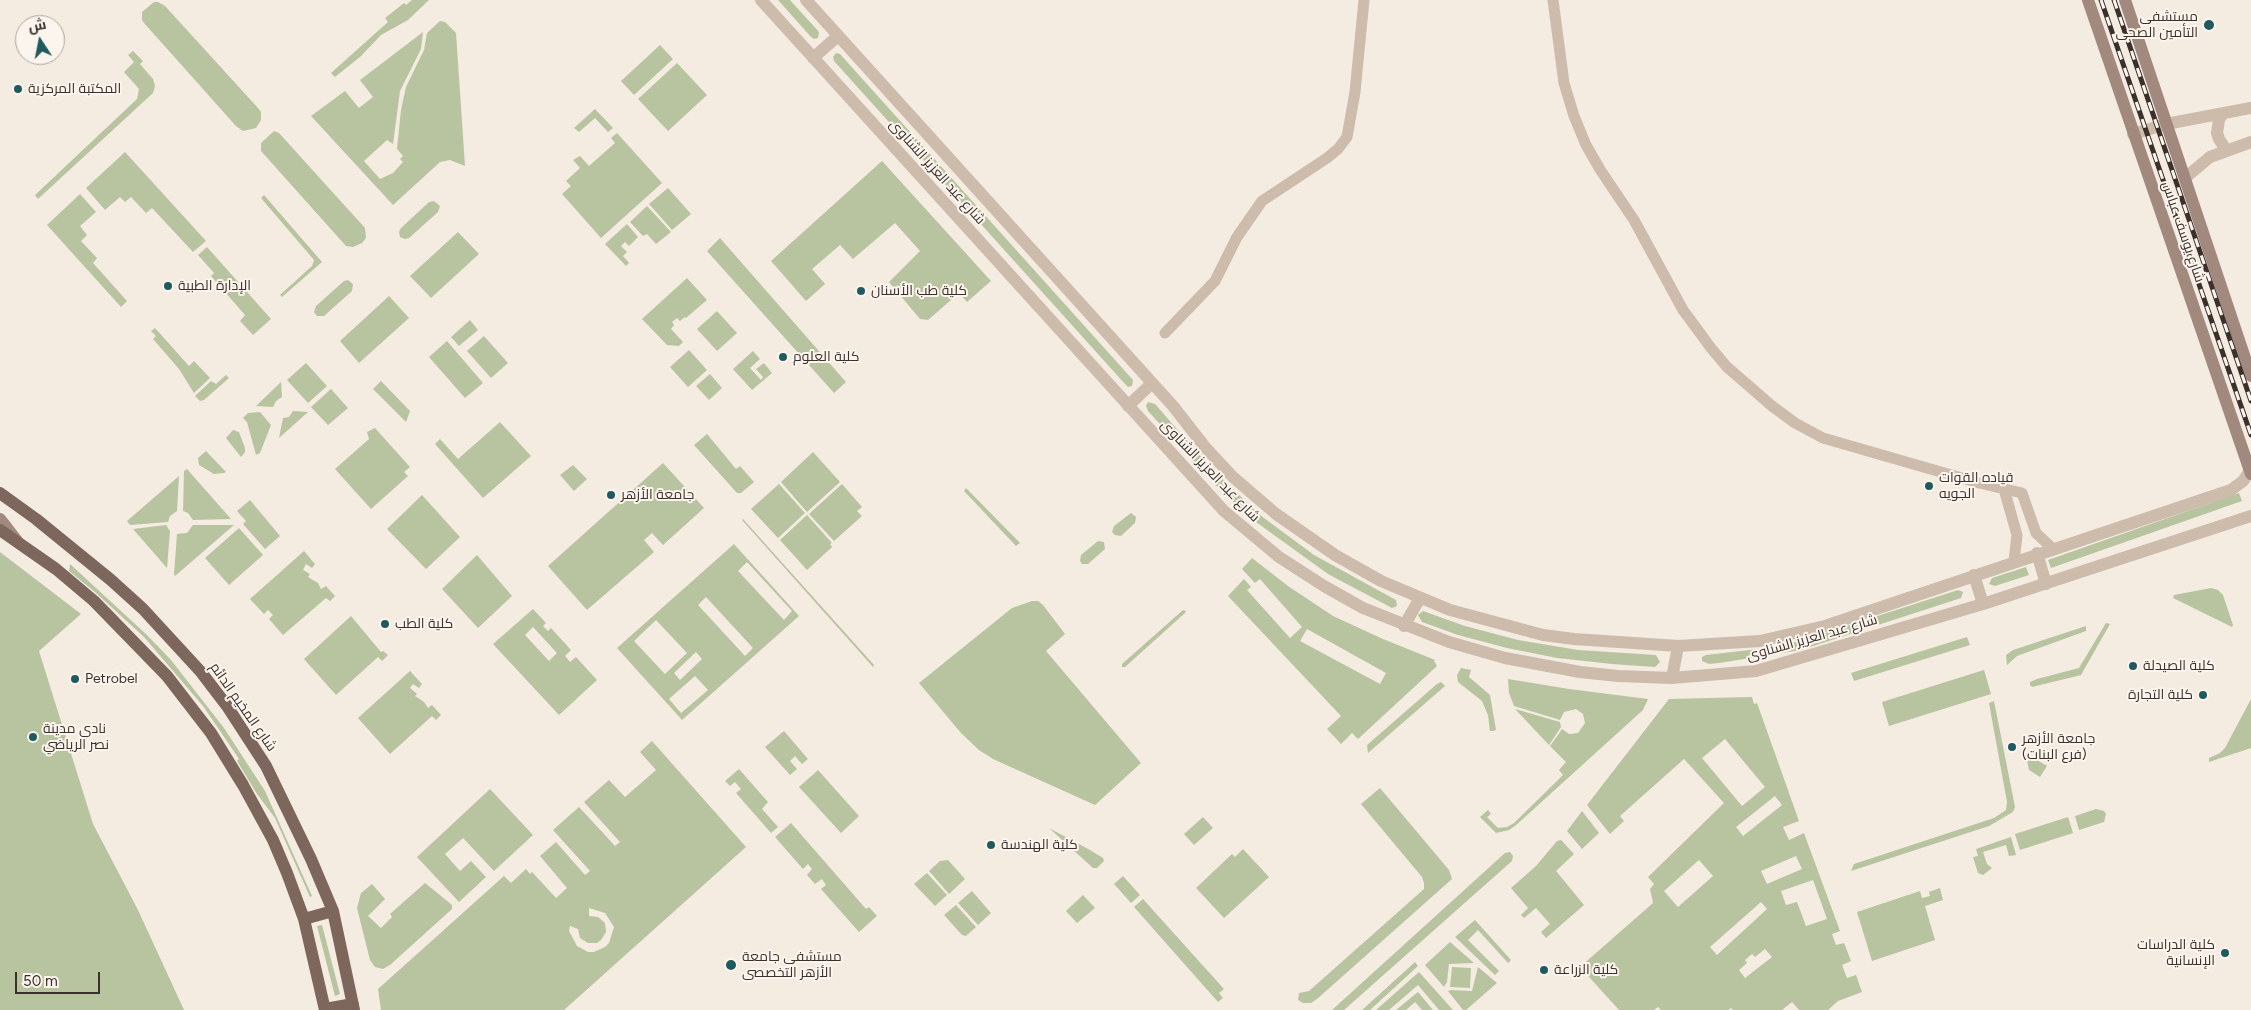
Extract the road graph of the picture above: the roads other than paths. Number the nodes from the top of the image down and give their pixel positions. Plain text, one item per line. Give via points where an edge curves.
1 (761, 0) edge
2 (806, 0) edge
3 (1364, 0) edge
4 (1553, 0) edge
5 (2088, 0) edge
6 (2125, 0) edge
7 (838, 36) junction
8 (813, 58) junction
9 (2251, 108) edge
10 (2222, 115) junction
11 (2166, 124) junction
12 (2133, 134) junction
13 (2251, 142) edge
14 (2226, 150) junction
15 (2185, 178) junction
16 (1165, 333) dead end
17 (2251, 376) edge
18 (1152, 383) junction
19 (1128, 406) junction
20 (2250, 473) edge
21 (2004, 489) junction
22 (0, 493) edge
23 (2251, 516) edge
24 (0, 518) edge
25 (0, 530) edge
26 (18, 541) junction
27 (2052, 548) junction
28 (2036, 553) junction
29 (2014, 561) junction
30 (1974, 574) junction
31 (2046, 584) junction
32 (1420, 598) junction
33 (1983, 604) junction
34 (1404, 626) junction
35 (1678, 646) junction
36 (1672, 678) junction
37 (333, 911) junction
38 (304, 919) junction
39 (354, 1007) edge
40 (325, 1010) edge

1 - 8 street, شارع عبد العزيز الشناوى
2 - 7 street, شارع عبد العزيز الشناوى
3 - 16 street via 1347,137 1327,158 1258,206 1237,237 1215,281
4 - 21 street via 1564,83 1586,144 1634,220 1683,310 1727,367 1772,406 1823,438
5 - 12 main road, شارع يوسف عباس
6 - 11 main road, شارع يوسف عباس
7 - 8 street
7 - 18 street, شارع عبد العزيز الشناوى
8 - 19 street, شارع عبد العزيز الشناوى
9 - 10 street
10 - 11 street
10 - 14 street via 2217,133
11 - 12 street
11 - 15 main road, شارع يوسف عباس
12 - 20 main road, شارع يوسف عباس
13 - 14 street
14 - 15 street via 2202,162
15 - 17 main road, شارع يوسف عباس
18 - 19 street
18 - 32 street, شارع عبد العزيز الشناوى via 1233,477 1276,514 1336,555
19 - 34 street, شارع عبد العزيز الشناوى via 1224,511 1263,544 1332,591
20 - 27 street, شارع عبد العزيز الشناوى via 2231,490
21 - 27 street via 2022,492 2036,533
21 - 29 street via 2017,534
22 - 37 main road, شارع المخيم الدائم via 111,580 158,624 201,672 266,766 299,831
23 - 31 street, شارع عبد العزيز الشناوى
24 - 26 main road
25 - 26 main road
26 - 38 main road via 94,601 188,702 211,733 273,840
27 - 28 street, شارع عبد العزيز الشناوى
28 - 29 street, شارع عبد العزيز الشناوى
28 - 31 street
29 - 30 street, شارع عبد العزيز الشناوى
30 - 33 street
30 - 35 street, شارع عبد العزيز الشناوى via 1791,635 1738,644
31 - 33 street, شارع عبد العزيز الشناوى
32 - 34 street
32 - 35 street, شارع عبد العزيز الشناوى via 1450,610 1543,635
33 - 36 street, شارع عبد العزيز الشناوى via 1756,671
34 - 36 street, شارع عبد العزيز الشناوى via 1465,648 1549,667 1618,676
35 - 36 street
37 - 38 main road
37 - 39 main road, شارع المخيم الدائم
38 - 40 main road
39 - 40 main road

